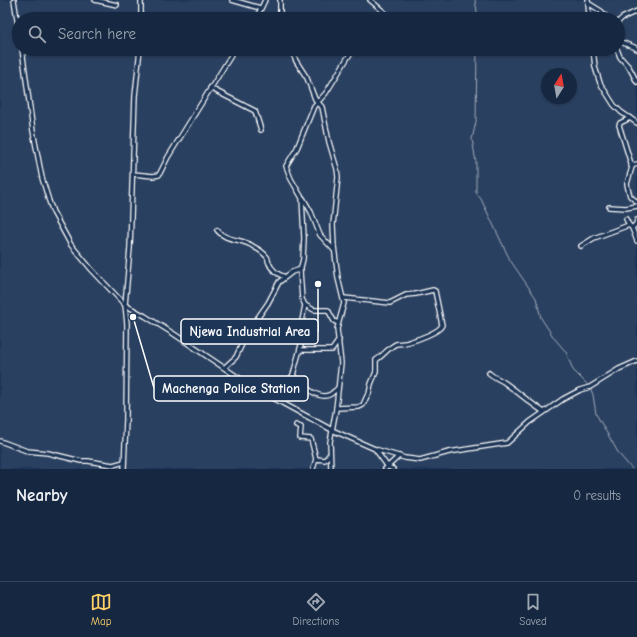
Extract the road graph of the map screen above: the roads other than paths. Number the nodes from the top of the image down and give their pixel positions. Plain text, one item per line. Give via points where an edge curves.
1 (14, 0) edge
2 (95, 0) edge
3 (141, 0) edge
4 (232, 0) edge
5 (265, 0) edge
6 (280, 0) edge
7 (370, 0) edge
8 (588, 1) edge
9 (117, 5) dead end
10 (260, 8) junction
11 (637, 11) edge
12 (16, 12) edge
13 (141, 12) edge
14 (259, 12) edge
15 (280, 12) edge
16 (384, 12) edge
17 (589, 12) edge
18 (602, 12) edge
19 (625, 17) edge
20 (625, 44) edge
21 (637, 49) edge
22 (23, 56) edge
23 (139, 56) edge
24 (231, 56) edge
25 (294, 56) edge
26 (349, 56) edge
27 (594, 56) edge
28 (620, 56) edge
29 (637, 82) edge
30 (210, 88) junction
31 (318, 102) junction
32 (630, 118) junction
33 (637, 123) edge
34 (261, 130) dead end
35 (637, 164) edge
36 (631, 166) junction
37 (133, 174) junction
38 (301, 195) junction
39 (637, 202) edge
40 (637, 206) edge
41 (609, 207) dead end
42 (637, 210) edge
43 (626, 219) dead end
44 (637, 220) edge
45 (630, 227) junction
46 (217, 230) dead end
47 (637, 241) edge
48 (581, 246) dead end
49 (334, 250) junction
50 (301, 269) junction
51 (285, 277) junction
52 (344, 298) junction
53 (305, 304) junction
54 (124, 305) junction
55 (338, 323) junction
56 (339, 340) junction
57 (300, 350) junction
58 (637, 362) edge
59 (225, 367) junction
60 (489, 373) dead end
61 (293, 375) junction
62 (338, 388) junction
63 (277, 400) junction
64 (336, 408) junction
65 (544, 412) junction
66 (296, 425) dead end
67 (332, 430) junction
68 (0, 441) edge
69 (375, 449) junction
70 (329, 454) junction
71 (399, 456) junction
72 (316, 459) junction
73 (124, 462) junction
74 (387, 468) edge
75 (124, 469) edge
76 (312, 469) edge
77 (331, 469) edge
78 (393, 469) edge

1 - 12 street
2 - 9 street
3 - 13 street
4 - 10 street
5 - 10 street
6 - 15 street
7 - 16 street
8 - 17 street
8 - 18 street
10 - 14 street
11 - 19 street
20 - 21 street
22 - 54 street via 42,178 53,212 71,245
23 - 37 street via 135,96
24 - 30 street
25 - 31 street
26 - 31 street
27 - 32 street via 599,83 611,102
28 - 29 street
30 - 34 street via 255,111
30 - 37 street via 158,176
31 - 38 street via 286,166
31 - 49 street via 322,107 338,177 333,225
32 - 33 street
32 - 36 street via 619,126
35 - 36 street
36 - 39 street via 627,186 630,196
37 - 54 street via 130,248
38 - 49 street via 320,235
38 - 50 street via 304,238
40 - 41 street
40 - 42 street
43 - 45 street
44 - 45 street via 636,224
45 - 47 street
45 - 48 street via 594,238
46 - 51 street via 222,236 252,245 267,257 278,275
49 - 52 street
50 - 51 street
50 - 53 street via 302,299
51 - 59 street via 279,282 247,333 236,357
52 - 55 street
52 - 64 street via 390,303 406,295 433,290 442,325 441,329 408,343 396,344 376,360 376,372 363,405
53 - 55 street via 314,310 328,310 334,322
53 - 57 street
54 - 59 street via 151,319
54 - 73 street via 127,324
55 - 56 street
56 - 57 street via 332,350
56 - 62 street via 341,363
57 - 61 street
58 - 65 street via 619,369 590,387 575,392
59 - 63 street via 251,386
60 - 65 street
61 - 62 street via 306,388 319,394 330,395
61 - 63 street
62 - 64 street
63 - 67 street
64 - 67 street
65 - 71 street via 503,444 449,452 420,460
66 - 72 street via 301,427 300,438 311,439
67 - 69 street
67 - 70 street
68 - 73 street via 27,451 81,461 113,465
69 - 71 street
69 - 74 street
70 - 72 street via 325,460
70 - 77 street
71 - 74 street
72 - 76 street
73 - 75 street
74 - 78 street

